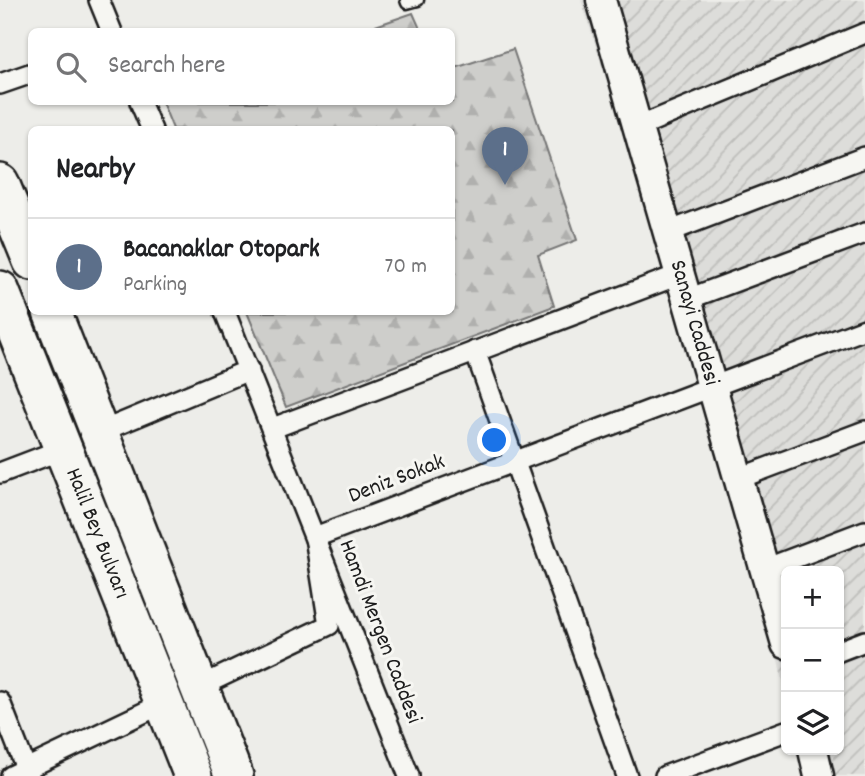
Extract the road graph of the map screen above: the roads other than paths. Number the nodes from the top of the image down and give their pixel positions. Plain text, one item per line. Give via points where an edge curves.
1 (99, 0) edge
2 (406, 0) edge
3 (418, 0) edge
4 (601, 0) edge
5 (110, 28) edge
6 (865, 33) edge
7 (28, 74) edge
8 (0, 84) edge
9 (142, 105) edge
10 (150, 126) edge
11 (638, 127) junction
12 (865, 157) edge
13 (0, 183) edge
14 (668, 232) junction
15 (865, 233) edge
16 (28, 251) edge
17 (684, 286) junction
18 (0, 290) edge
19 (53, 315) edge
20 (226, 315) edge
21 (865, 330) edge
22 (475, 351) junction
23 (249, 370) junction
24 (713, 386) junction
25 (273, 428) junction
26 (865, 431) edge
27 (100, 432) junction
28 (63, 449) junction
29 (515, 462) junction
30 (0, 473) edge
31 (740, 478) junction
32 (865, 531) edge
33 (316, 537) junction
34 (765, 569) junction
35 (782, 629) edge
36 (865, 641) edge
37 (844, 649) edge
38 (199, 687) junction
39 (0, 702) edge
40 (164, 703) junction
41 (781, 733) edge
42 (814, 755) edge
43 (22, 773) edge
44 (193, 776) edge
45 (234, 776) edge
46 (409, 776) edge
47 (627, 776) edge
48 (665, 776) edge
49 (818, 776) edge

1 - 5 street
2 - 3 lane
4 - 11 street, Sanayi Caddesi
6 - 11 street
7 - 8 street
9 - 10 street
11 - 14 street, Sanayi Caddesi
12 - 14 street
13 - 16 highway
14 - 17 street, Sanayi Caddesi
15 - 17 street
17 - 22 street
17 - 24 street, Sanayi Caddesi
18 - 28 highway, Halil Bey Bulvarı
19 - 27 highway, Halil Bey Bulvarı
20 - 23 street, Hamdi Mergen Caddesi
21 - 24 street, Deniz Sokak
22 - 25 street
22 - 29 street
23 - 25 street, Hamdi Mergen Caddesi
23 - 27 street
24 - 29 street, Deniz Sokak
24 - 31 street, Sanayi Caddesi
25 - 33 street, Hamdi Mergen Caddesi
26 - 31 street
27 - 38 highway, Halil Bey Bulvarı
28 - 30 street
28 - 40 highway, Halil Bey Bulvarı
29 - 33 street, Deniz Sokak
29 - 47 street
31 - 34 street, Sanayi Caddesi
32 - 34 street
33 - 38 street via 329,625
33 - 46 street, Hamdi Mergen Caddesi
34 - 35 street, Sanayi Caddesi
36 - 37 street
38 - 45 highway, Halil Bey Bulvarı
39 - 43 street
40 - 43 street
40 - 44 highway, Halil Bey Bulvarı
41 - 48 street
42 - 49 street

